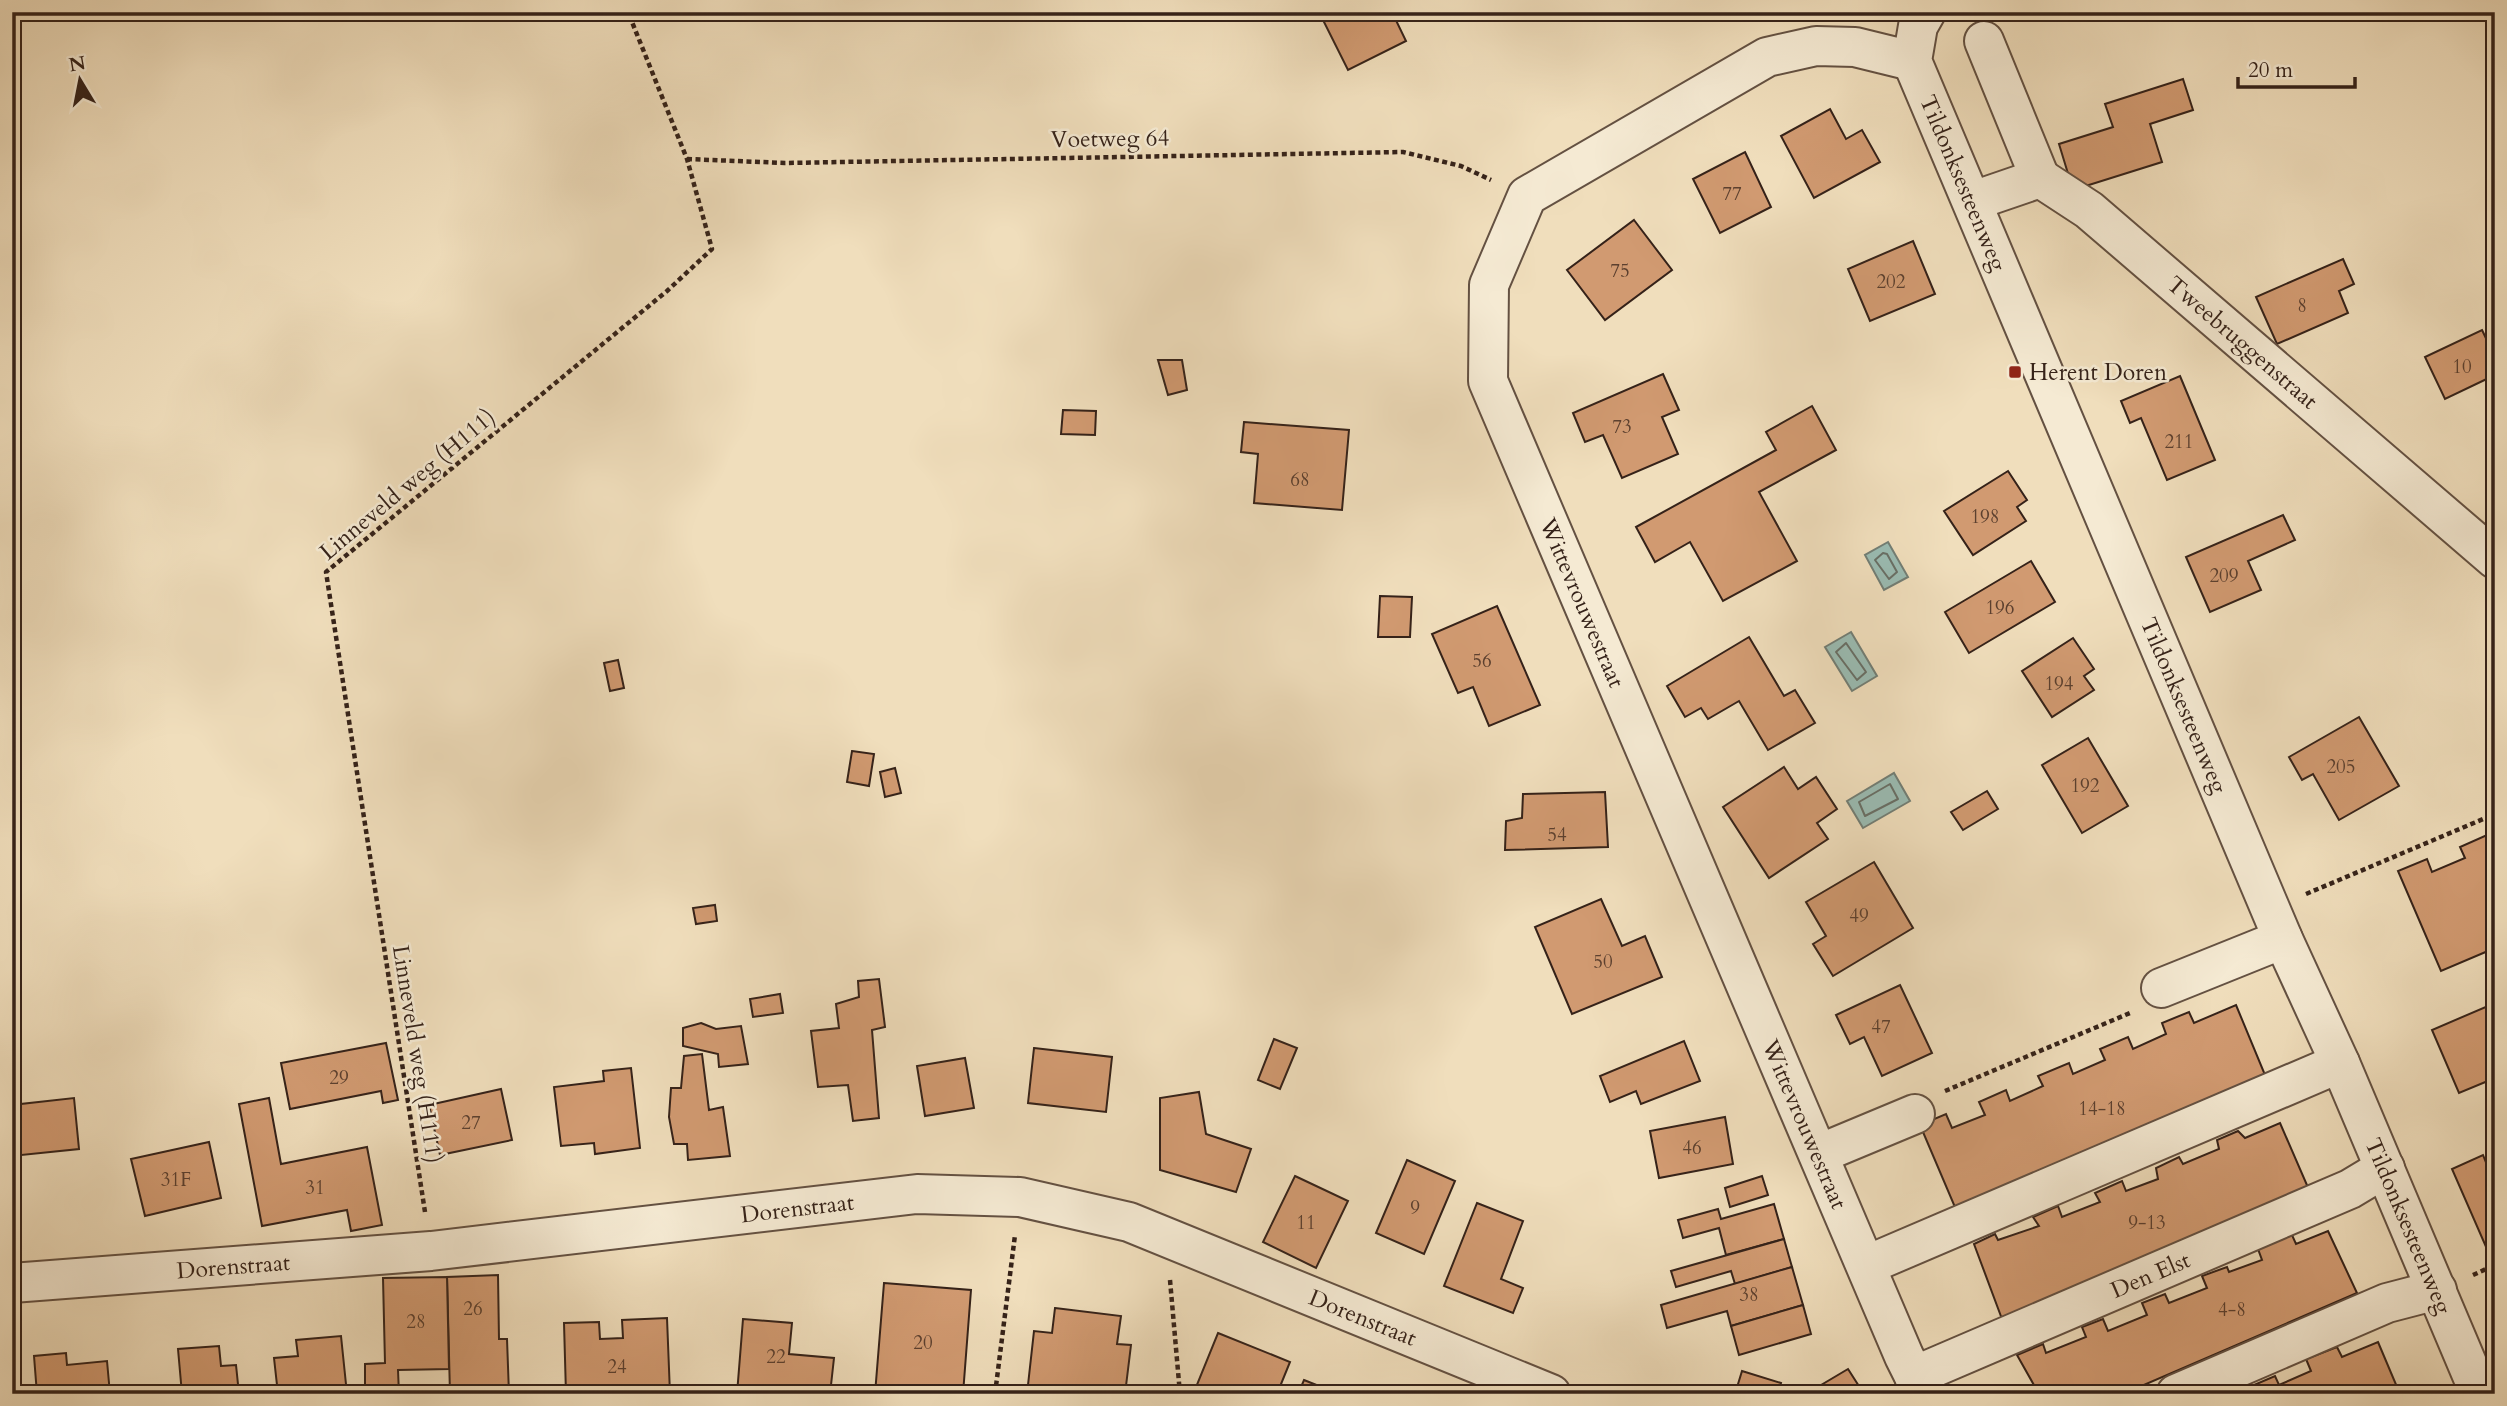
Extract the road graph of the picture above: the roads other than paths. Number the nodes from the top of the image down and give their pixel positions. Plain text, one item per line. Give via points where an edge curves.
1 (1926, 12) edge
2 (1984, 41) dead end
3 (1912, 61) junction
4 (2040, 178) junction
5 (1973, 201) junction
6 (2495, 559) edge
7 (2276, 924) junction
8 (2161, 988) road end
9 (2340, 1063) junction
10 (1915, 1114) road end
11 (1819, 1154) junction
12 (2385, 1168) junction
13 (1867, 1265) junction
14 (12, 1283) edge
15 (2437, 1290) junction
16 (1918, 1385) edge
17 (1550, 1394) edge
18 (2176, 1394) edge
19 (2480, 1394) edge

1 - 3 street via 1918,26
2 - 4 street
3 - 5 street, Tildonksesteenweg
3 - 11 street, Wittevrouwestraat via 1855,47 1816,46 1767,57 1527,196 1489,285 1488,380
4 - 5 street
4 - 6 street, Tweebruggenstraat via 2089,209
5 - 7 street, Tildonksesteenweg
7 - 8 street
7 - 9 street, Tildonksesteenweg
9 - 12 street, Tildonksesteenweg
9 - 13 street
10 - 11 street
11 - 13 street, Wittevrouwestraat
12 - 15 street, Tildonksesteenweg
12 - 16 street, Den Elst via 2350,1189
13 - 16 street, Wittevrouwestraat
14 - 17 street, Dorenstraat via 431,1251 917,1194 1020,1196 1129,1223
15 - 18 street via 2387,1303
15 - 19 street, Tildonksesteenweg

